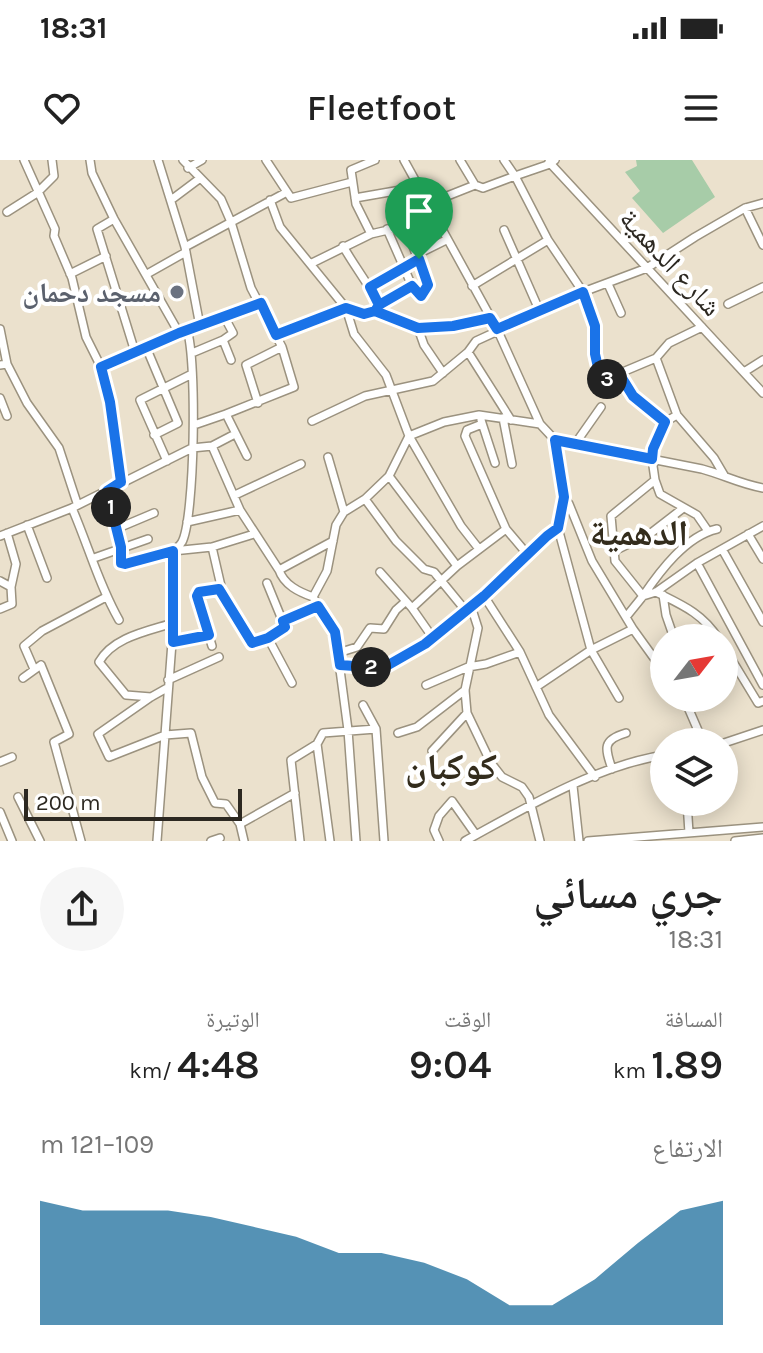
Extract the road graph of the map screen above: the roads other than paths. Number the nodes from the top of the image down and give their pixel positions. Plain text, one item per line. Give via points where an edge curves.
1 (24, 160) edge
2 (52, 160) edge
3 (90, 160) edge
4 (158, 160) edge
5 (183, 160) edge
6 (202, 160) edge
7 (266, 160) edge
8 (348, 160) edge
9 (375, 160) edge
10 (404, 160) edge
11 (460, 160) edge
12 (504, 160) edge
13 (551, 161) edge
14 (188, 168) junction
15 (351, 170) junction
16 (515, 176) junction
17 (199, 179) junction
18 (352, 182) junction
19 (475, 185) junction
20 (418, 187) junction
21 (287, 192) junction
22 (37, 193) junction
23 (355, 198) junction
24 (171, 200) junction
25 (270, 200) junction
26 (763, 203) edge
27 (427, 204) junction
28 (745, 208) junction
29 (7, 212) dead end
30 (431, 213) junction
31 (114, 219) junction
32 (231, 222) junction
33 (405, 226) junction
34 (387, 229) junction
35 (504, 230) dead end
36 (371, 234) junction
37 (446, 240) junction
38 (548, 240) junction
39 (763, 245) edge
40 (343, 246) junction
41 (185, 250) junction
42 (106, 256) junction
43 (419, 257) junction
44 (516, 259) junction
45 (310, 264) junction
46 (403, 268) junction
47 (647, 268) junction
48 (70, 274) junction
49 (147, 274) junction
50 (608, 284) junction
51 (412, 286) junction
52 (472, 286) junction
53 (370, 287) junction
54 (763, 287) edge
55 (583, 292) junction
56 (261, 303) junction
57 (728, 304) dead end
58 (346, 308) junction
59 (377, 308) junction
60 (540, 312) junction
61 (621, 313) dead end
62 (225, 318) junction
63 (490, 318) junction
64 (200, 326) junction
65 (702, 327) junction
66 (418, 328) junction
67 (497, 329) junction
68 (187, 330) junction
69 (0, 332) edge
70 (179, 333) junction
71 (276, 335) junction
72 (223, 340) junction
73 (146, 347) junction
74 (282, 347) junction
75 (135, 352) junction
76 (468, 352) junction
77 (192, 353) junction
78 (656, 358) junction
79 (231, 360) dead end
80 (763, 360) edge
81 (4, 364) edge
82 (101, 367) junction
83 (744, 372) junction
84 (443, 373) junction
85 (192, 374) junction
86 (620, 375) junction
87 (163, 387) junction
88 (392, 390) junction
89 (763, 393) edge
90 (0, 398) edge
91 (258, 403) junction
92 (601, 407) dead end
93 (226, 414) junction
94 (479, 415) junction
95 (677, 415) junction
96 (7, 416) dead end
97 (507, 419) junction
98 (312, 421) dead end
99 (665, 422) junction
100 (482, 424) junction
101 (540, 424) junction
102 (194, 425) junction
103 (235, 434) junction
104 (154, 435) junction
105 (409, 436) junction
106 (555, 440) junction
107 (575, 444) junction
108 (212, 446) junction
109 (192, 448) junction
110 (247, 456) dead end
111 (328, 457) dead end
112 (652, 459) junction
113 (167, 461) junction
114 (495, 463) dead end
115 (301, 464) dead end
116 (512, 464) dead end
117 (724, 475) junction
118 (389, 476) junction
119 (655, 480) junction
120 (121, 482) junction
121 (763, 488) edge
122 (107, 491) junction
123 (235, 495) junction
124 (564, 497) junction
125 (365, 499) junction
126 (74, 506) junction
127 (682, 509) junction
128 (240, 510) junction
129 (344, 512) junction
130 (154, 513) dead end
131 (187, 522) junction
132 (27, 525) junction
133 (763, 526) edge
134 (558, 528) junction
135 (116, 529) junction
136 (506, 529) junction
137 (717, 529) dead end
138 (708, 531) junction
139 (4, 534) edge
140 (254, 534) junction
141 (748, 534) junction
142 (148, 539) dead end
143 (333, 541) junction
144 (121, 547) junction
145 (212, 547) junction
146 (479, 549) junction
147 (722, 549) junction
148 (173, 551) junction
149 (614, 551) junction
150 (528, 555) junction
151 (94, 558) junction
152 (763, 559) edge
153 (697, 563) junction
154 (457, 566) junction
155 (380, 572) dead end
156 (280, 573) junction
157 (47, 578) dead end
158 (0, 581) edge
159 (442, 582) junction
160 (11, 587) junction
161 (219, 589) junction
162 (660, 594) junction
163 (484, 596) junction
164 (643, 596) junction
165 (106, 597) junction
166 (313, 597) junction
167 (405, 602) junction
168 (318, 606) junction
169 (412, 608) junction
170 (468, 608) junction
171 (0, 609) edge
172 (626, 617) junction
173 (119, 620) dead end
174 (283, 621) junction
175 (763, 622) edge
176 (173, 623) junction
177 (669, 624) edge
178 (710, 624) edge
179 (633, 629) junction
180 (209, 635) junction
181 (268, 638) junction
182 (433, 638) junction
183 (173, 642) junction
184 (212, 646) dead end
185 (591, 650) junction
186 (520, 652) junction
187 (338, 653) junction
188 (650, 653) edge
189 (219, 657) dead end
190 (340, 665) junction
191 (468, 667) junction
192 (34, 669) junction
193 (738, 670) edge
194 (23, 678) dead end
195 (292, 683) dead end
196 (168, 684) junction
197 (426, 685) dead end
198 (763, 685) edge
199 (536, 687) junction
200 (465, 690) junction
201 (151, 697) junction
202 (619, 698) dead end
203 (763, 701) edge
204 (363, 705) dead end
205 (467, 713) junction
206 (376, 729) junction
207 (348, 730) junction
208 (763, 730) edge
209 (398, 733) dead end
210 (626, 733) dead end
211 (165, 735) junction
212 (738, 738) edge
213 (317, 744) junction
214 (432, 751) dead end
215 (12, 757) dead end
216 (650, 758) edge
217 (0, 762) edge
218 (612, 769) junction
219 (595, 777) junction
220 (573, 786) junction
221 (295, 793) junction
222 (18, 797) dead end
223 (532, 804) junction
224 (0, 812) edge
225 (688, 816) edge
226 (240, 824) junction
227 (763, 827) edge
228 (689, 833) junction
229 (476, 835) junction
230 (762, 839) edge
231 (12, 841) edge
232 (40, 841) edge
233 (81, 841) edge
234 (157, 841) edge
235 (244, 841) edge
236 (300, 841) edge
237 (330, 841) edge
238 (356, 841) edge
239 (384, 841) edge
240 (439, 841) edge
241 (465, 841) edge
242 (540, 841) edge
243 (579, 841) edge
244 (588, 841) edge
245 (735, 841) edge

1 - 22 street
2 - 22 street via 54,176
3 - 31 street
4 - 24 street
5 - 14 street
6 - 14 street
7 - 21 street
8 - 15 street
9 - 15 street
10 - 20 street
11 - 19 street
12 - 16 street
13 - 16 street
13 - 47 street, شارع الدهمية
14 - 17 street
15 - 18 street
16 - 19 street via 483,188
16 - 38 street
17 - 24 street
17 - 32 street via 221,199
18 - 21 street via 291,198
18 - 23 street
19 - 27 street
20 - 23 street
20 - 27 street
21 - 25 street
22 - 29 street
22 - 48 street
23 - 36 street
24 - 41 street
25 - 32 street
25 - 45 street via 280,227
26 - 28 street
27 - 30 street
28 - 39 street
28 - 47 street
30 - 33 street
30 - 37 street
31 - 42 street via 97,229
31 - 49 street
32 - 41 street
32 - 56 street via 251,288
33 - 34 street
33 - 43 street
34 - 36 street
34 - 46 street
35 - 44 street
36 - 40 street
37 - 43 street
37 - 52 street
38 - 44 street
38 - 55 street
40 - 45 street
40 - 53 street
41 - 49 street
41 - 64 street
42 - 48 street
42 - 75 street
43 - 46 street
43 - 51 street via 428,285 421,296
44 - 52 street
44 - 60 street
45 - 58 street
46 - 51 street
46 - 53 street
47 - 50 street
47 - 65 street, شارع الدهمية
48 - 82 street via 86,337
49 - 70 street
50 - 55 street
50 - 61 street
51 - 59 street
52 - 63 street
53 - 59 street
54 - 57 street
55 - 60 street
55 - 86 street via 595,326 600,376
56 - 62 street
56 - 71 street
58 - 59 street via 364,314
58 - 71 street
58 - 88 street via 354,334
59 - 66 street
60 - 67 street
62 - 64 street
62 - 72 street via 233,333
63 - 66 street
63 - 67 street
64 - 68 street
65 - 78 street via 669,343
65 - 83 street, شارع الدهمية
66 - 84 street
67 - 76 street
67 - 101 street
68 - 70 street
68 - 77 street
69 - 81 street
70 - 73 street
71 - 74 street
72 - 77 street
72 - 79 street
73 - 75 street
73 - 87 street
74 - 91 street via 246,365
74 - 91 street via 294,387
75 - 82 street
76 - 84 street
76 - 97 street
77 - 85 street
78 - 86 street
78 - 95 street
80 - 83 street
81 - 126 street via 59,448
82 - 120 street
83 - 89 street, شارع الدهمية
84 - 88 street via 433,381
85 - 87 street
85 - 102 street
86 - 99 street via 633,396
87 - 104 street via 140,400
87 - 104 street via 178,423
88 - 98 street via 365,396
88 - 105 street
90 - 96 street
91 - 93 street
92 - 107 street
93 - 102 street
93 - 103 street
94 - 97 street
94 - 100 street
94 - 105 street
95 - 99 street
95 - 117 street
97 - 101 street
97 - 116 street
99 - 112 street
100 - 114 street
100 - 136 street via 465,436
101 - 106 street
102 - 109 street
103 - 108 street
103 - 110 street
104 - 113 street
105 - 118 street
105 - 146 street
106 - 107 street
106 - 124 street
107 - 112 street
108 - 109 street
108 - 123 street
109 - 113 street
109 - 131 street
111 - 129 street
112 - 117 street
112 - 119 street
113 - 120 street
115 - 123 street
117 - 121 street
118 - 125 street
118 - 154 street
119 - 127 street via 660,494
119 - 149 street via 611,516
120 - 122 street
122 - 126 street
122 - 135 street
123 - 128 street
124 - 134 street
124 - 172 street via 592,561
125 - 129 street
125 - 159 street via 396,541
126 - 132 street
126 - 151 street
127 - 138 street via 697,515
127 - 149 street via 651,533
128 - 131 street
128 - 140 street
129 - 143 street
130 - 135 street
131 - 148 street
132 - 139 street
132 - 157 street
133 - 141 street
134 - 150 street
134 - 185 street
135 - 144 street
136 - 146 street
136 - 150 street
137 - 138 street
138 - 164 street via 677,554
139 - 160 street via 16,564
140 - 145 street
140 - 156 street
141 - 147 street
141 - 152 street
142 - 144 street
143 - 156 street
143 - 166 street via 327,571
144 - 148 street via 125,564
144 - 151 street
145 - 148 street
145 - 161 street
146 - 154 street
147 - 153 street
147 - 175 street
148 - 176 street
149 - 164 street via 615,561
150 - 163 street
151 - 165 street
153 - 162 street
153 - 198 street
154 - 159 street
155 - 167 street
156 - 166 street via 297,592
156 - 174 street via 263,583
158 - 160 street
159 - 169 street
159 - 170 street
160 - 171 street via 12,604
161 - 180 street via 197,596
161 - 181 street via 248,640
162 - 164 street
162 - 177 street
162 - 178 street
163 - 170 street
163 - 186 street
164 - 172 street
165 - 173 street
165 - 192 street via 24,646
166 - 168 street
167 - 169 street
167 - 187 street via 384,629 370,628 357,647
168 - 174 street
168 - 187 street via 335,632
169 - 182 street
170 - 182 street
170 - 191 street via 478,628
172 - 179 street
174 - 181 street via 285,627
176 - 183 street
176 - 201 street via 123,640 99,662 126,695
179 - 185 street
179 - 188 street
180 - 183 street
180 - 184 street
181 - 195 street
182 - 190 street via 383,668
183 - 196 street
185 - 199 street
185 - 202 street
186 - 191 street
186 - 199 street
187 - 190 street
189 - 196 street
190 - 207 street
191 - 197 street
191 - 200 street
192 - 194 street
192 - 233 street via 41,665 69,734 54,742
193 - 203 street via 758,703
196 - 201 street
196 - 211 street
199 - 219 street via 549,715
200 - 205 street
200 - 209 street via 417,727
201 - 211 street via 98,734 109,757
204 - 206 street
205 - 214 street
205 - 223 street via 491,763 502,777 522,787
206 - 207 street
206 - 239 street
207 - 213 street via 323,733
207 - 238 street
208 - 212 street
210 - 218 street via 608,742
211 - 226 street via 191,733 215,803 226,804
211 - 234 street
213 - 221 street via 291,760
213 - 237 street
215 - 217 street
216 - 218 street
218 - 219 street
219 - 220 street
220 - 223 street
220 - 243 street
221 - 226 street
221 - 236 street
222 - 232 street
223 - 229 street
223 - 242 street
224 - 231 street
225 - 228 street
226 - 235 street
227 - 228 street
228 - 244 street
229 - 240 street via 452,801 434,830
229 - 241 street
230 - 245 street

